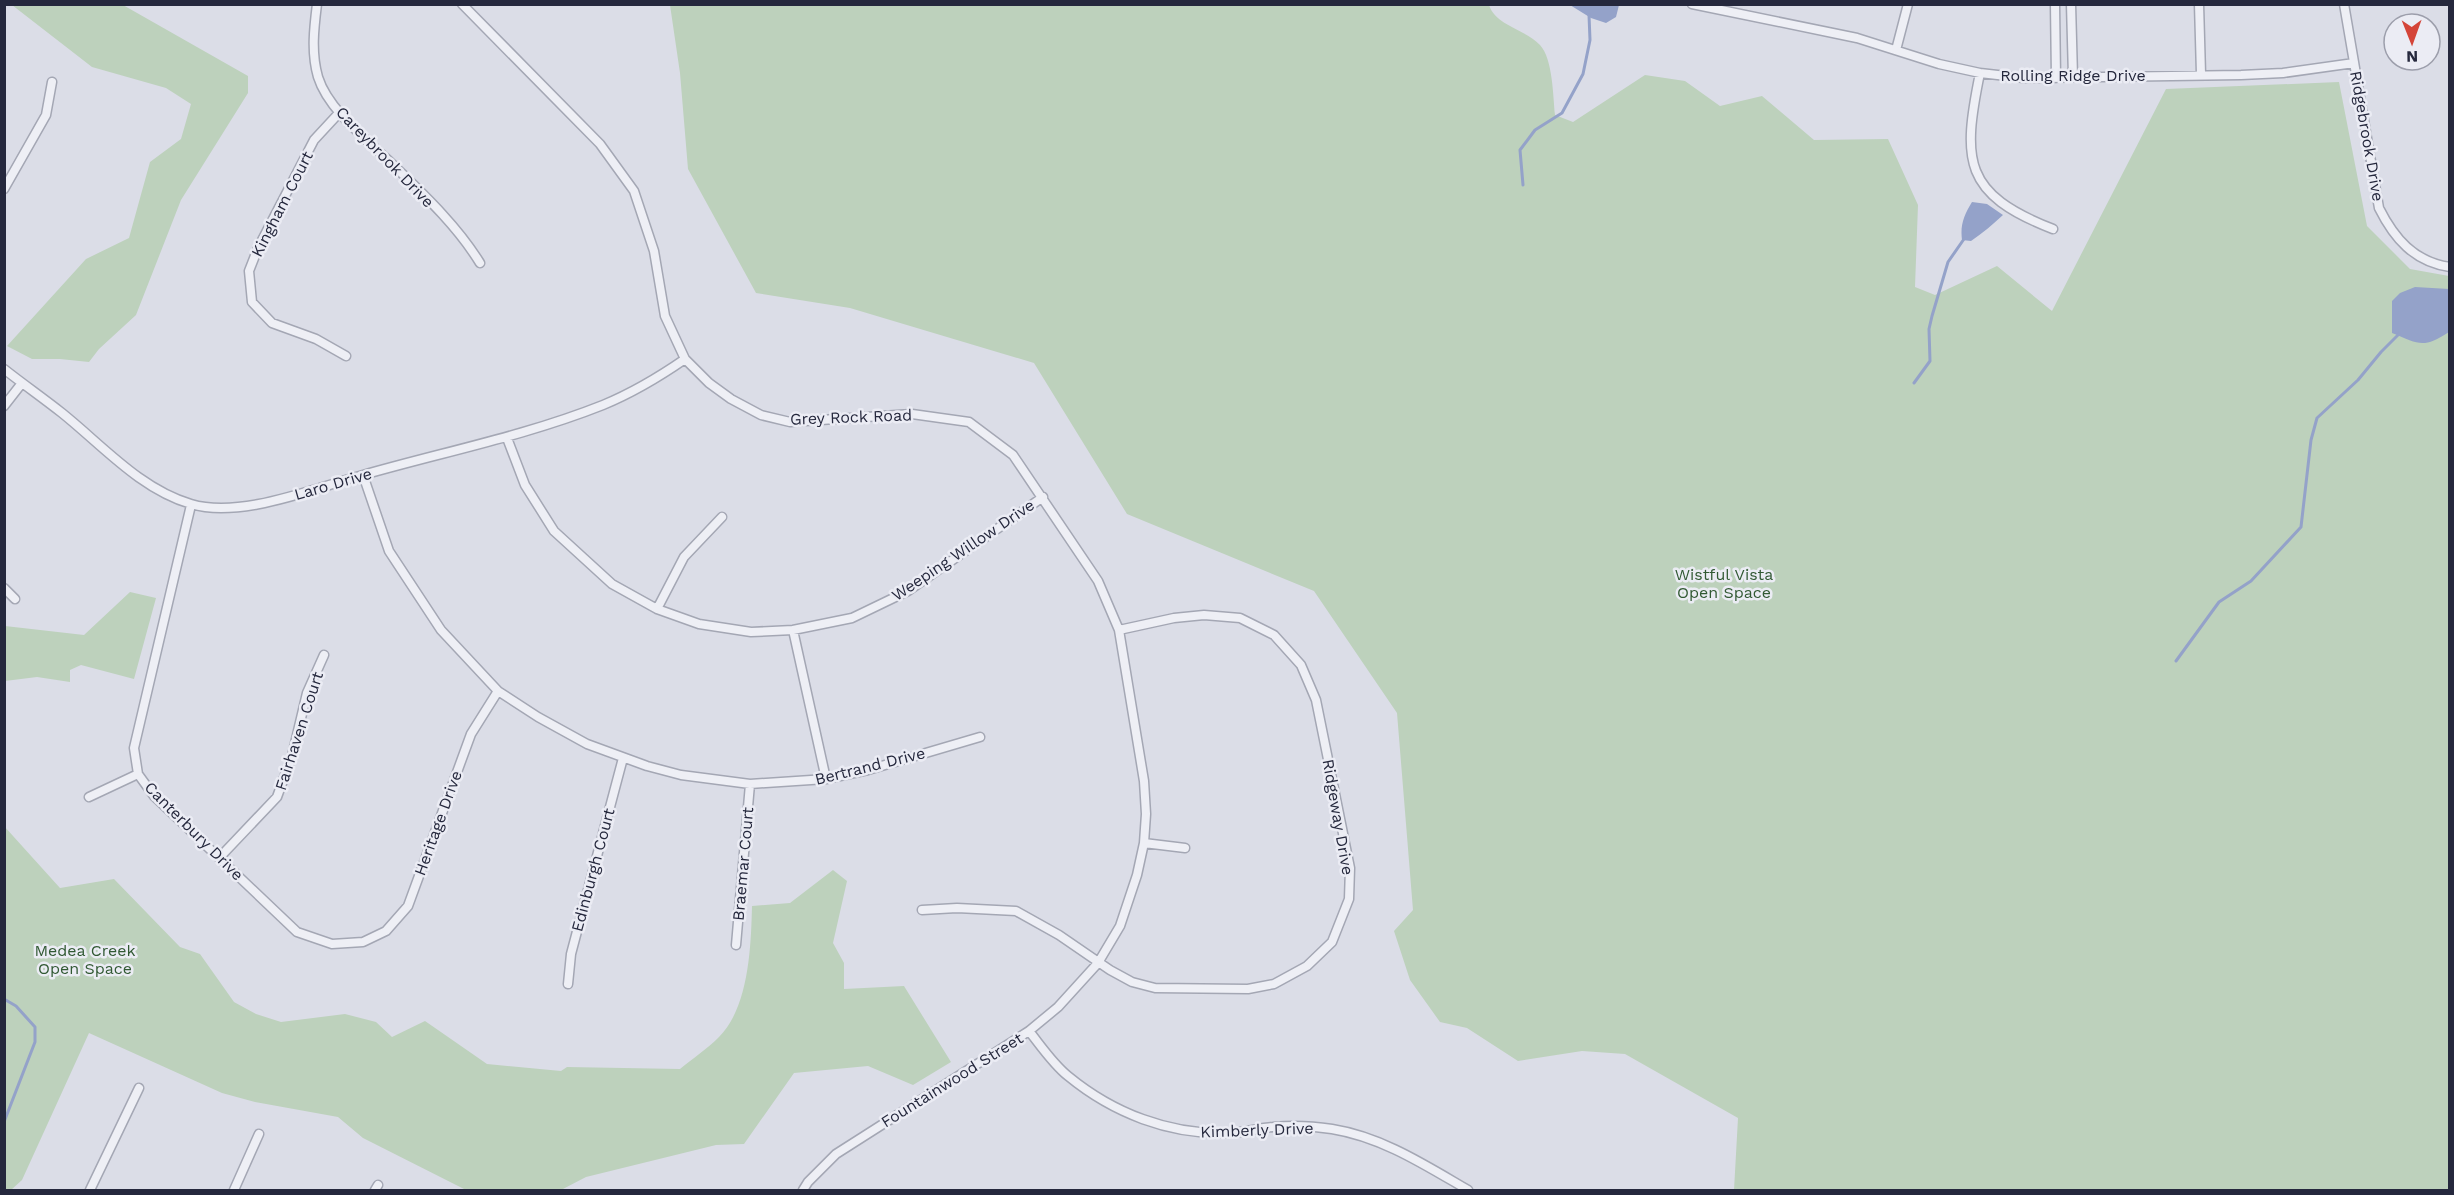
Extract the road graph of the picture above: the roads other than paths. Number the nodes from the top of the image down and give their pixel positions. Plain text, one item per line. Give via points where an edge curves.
1 (317, 4) edge
2 (462, 4) edge
3 (1692, 4) edge
4 (1908, 4) edge
5 (2055, 4) edge
6 (2071, 4) edge
7 (2199, 4) edge
8 (2344, 4) edge
9 (1896, 50) junction
10 (2354, 63) junction
11 (1980, 73) junction
12 (2201, 74) junction
13 (2073, 77) junction
14 (2056, 78) junction
15 (52, 82) dead end
16 (339, 113) junction
17 (4, 189) edge
18 (2053, 229) dead end
19 (480, 263) dead end
20 (2450, 267) edge
21 (345, 356) dead end
22 (686, 359) junction
23 (4, 369) edge
24 (22, 383) junction
25 (4, 406) edge
26 (507, 438) junction
27 (363, 475) junction
28 (1043, 497) junction
29 (191, 505) junction
30 (722, 517) dead end
31 (4, 588) edge
32 (15, 599) dead end
33 (657, 609) junction
34 (793, 630) junction
35 (1119, 630) junction
36 (324, 655) dead end
37 (498, 690) junction
38 (980, 737) dead end
39 (623, 758) junction
40 (138, 774) junction
41 (826, 779) junction
42 (750, 784) junction
43 (89, 797) dead end
44 (1144, 843) junction
45 (1185, 848) dead end
46 (220, 857) junction
47 (922, 910) dead end
48 (363, 942) joint
49 (736, 945) dead end
50 (1098, 963) junction
51 (568, 984) dead end
52 (1029, 1032) junction
53 (139, 1088) dead end
54 (259, 1134) dead end
55 (90, 1191) edge
56 (234, 1191) edge
57 (803, 1191) edge
58 (1468, 1191) edge

1 - 16 street, Careybrook Drive via 312,37 318,78
2 - 22 street, Grey Rock Road via 600,144 633,190 654,251 665,316
3 - 9 street, Rolling Ridge Drive via 1857,38
4 - 9 street
5 - 14 street
6 - 13 street
7 - 12 street
8 - 10 street, Ridgebrook Drive
9 - 11 street, Rolling Ridge Drive
10 - 12 street, Rolling Ridge Drive via 2283,73
10 - 20 street, Ridgebrook Drive via 2379,208 2389,228 2415,255
11 - 14 street, Rolling Ridge Drive
11 - 18 street via 1969,131 1981,183 2008,209
12 - 13 street, Rolling Ridge Drive
13 - 14 street, Rolling Ridge Drive
15 - 17 street via 46,116
16 - 19 street, Careybrook Drive via 466,241
16 - 21 street, Kingham Court via 314,140 249,271 252,302 272,323 316,339
22 - 26 street, Laro Drive via 647,385 603,405
22 - 28 street, Grey Rock Road via 731,399 761,415 790,422 912,414 969,422 1013,455
23 - 24 street, Laro Drive
24 - 25 street
24 - 29 street, Laro Drive via 147,484
26 - 27 street, Laro Drive
26 - 33 street, Weeping Willow Drive via 525,485 554,531 612,584
27 - 29 street, Laro Drive via 259,504
27 - 37 street, Bertrand Drive via 389,551 441,630
28 - 34 street, Weeping Willow Drive via 908,591 852,618
28 - 35 street, Grey Rock Road via 1098,581
29 - 40 street, Canterbury Drive via 134,748
30 - 33 street via 684,557
31 - 32 street
33 - 34 street, Weeping Willow Drive via 699,624 751,632
34 - 41 street
35 - 44 street, Grey Rock Road via 1144,781
35 - 50 street, Ridgeway Drive via 1204,615 1240,618 1274,635 1301,665 1316,700 1350,868 1349,899 1332,942 1307,966 1274,984 1248,989 1155,988 1132,982
36 - 46 street, Fairhaven Court via 307,693 278,797
37 - 39 street, Bertrand Drive via 587,744
37 - 48 street, Heritage Drive via 471,734 408,906 386,931
38 - 41 street, Bertrand Drive
39 - 42 street, Bertrand Drive via 681,775
39 - 51 street, Edinburgh Court via 571,954
40 - 43 street
40 - 46 street, Canterbury Drive via 154,796
41 - 42 street, Bertrand Drive
42 - 49 street, Braemar Court
44 - 45 street
44 - 50 street, Grey Rock Road via 1130,902
46 - 48 street, Canterbury Drive via 297,932 332,944
47 - 50 street, Ridgeway Drive via 1016,911
50 - 52 street, Fountainwood Street
52 - 57 street, Fountainwood Street via 836,1154
52 - 58 street, Kimberly Drive via 1066,1075 1141,1120 1192,1132 1230,1133 1295,1126 1343,1131 1402,1151
53 - 55 street
54 - 56 street

